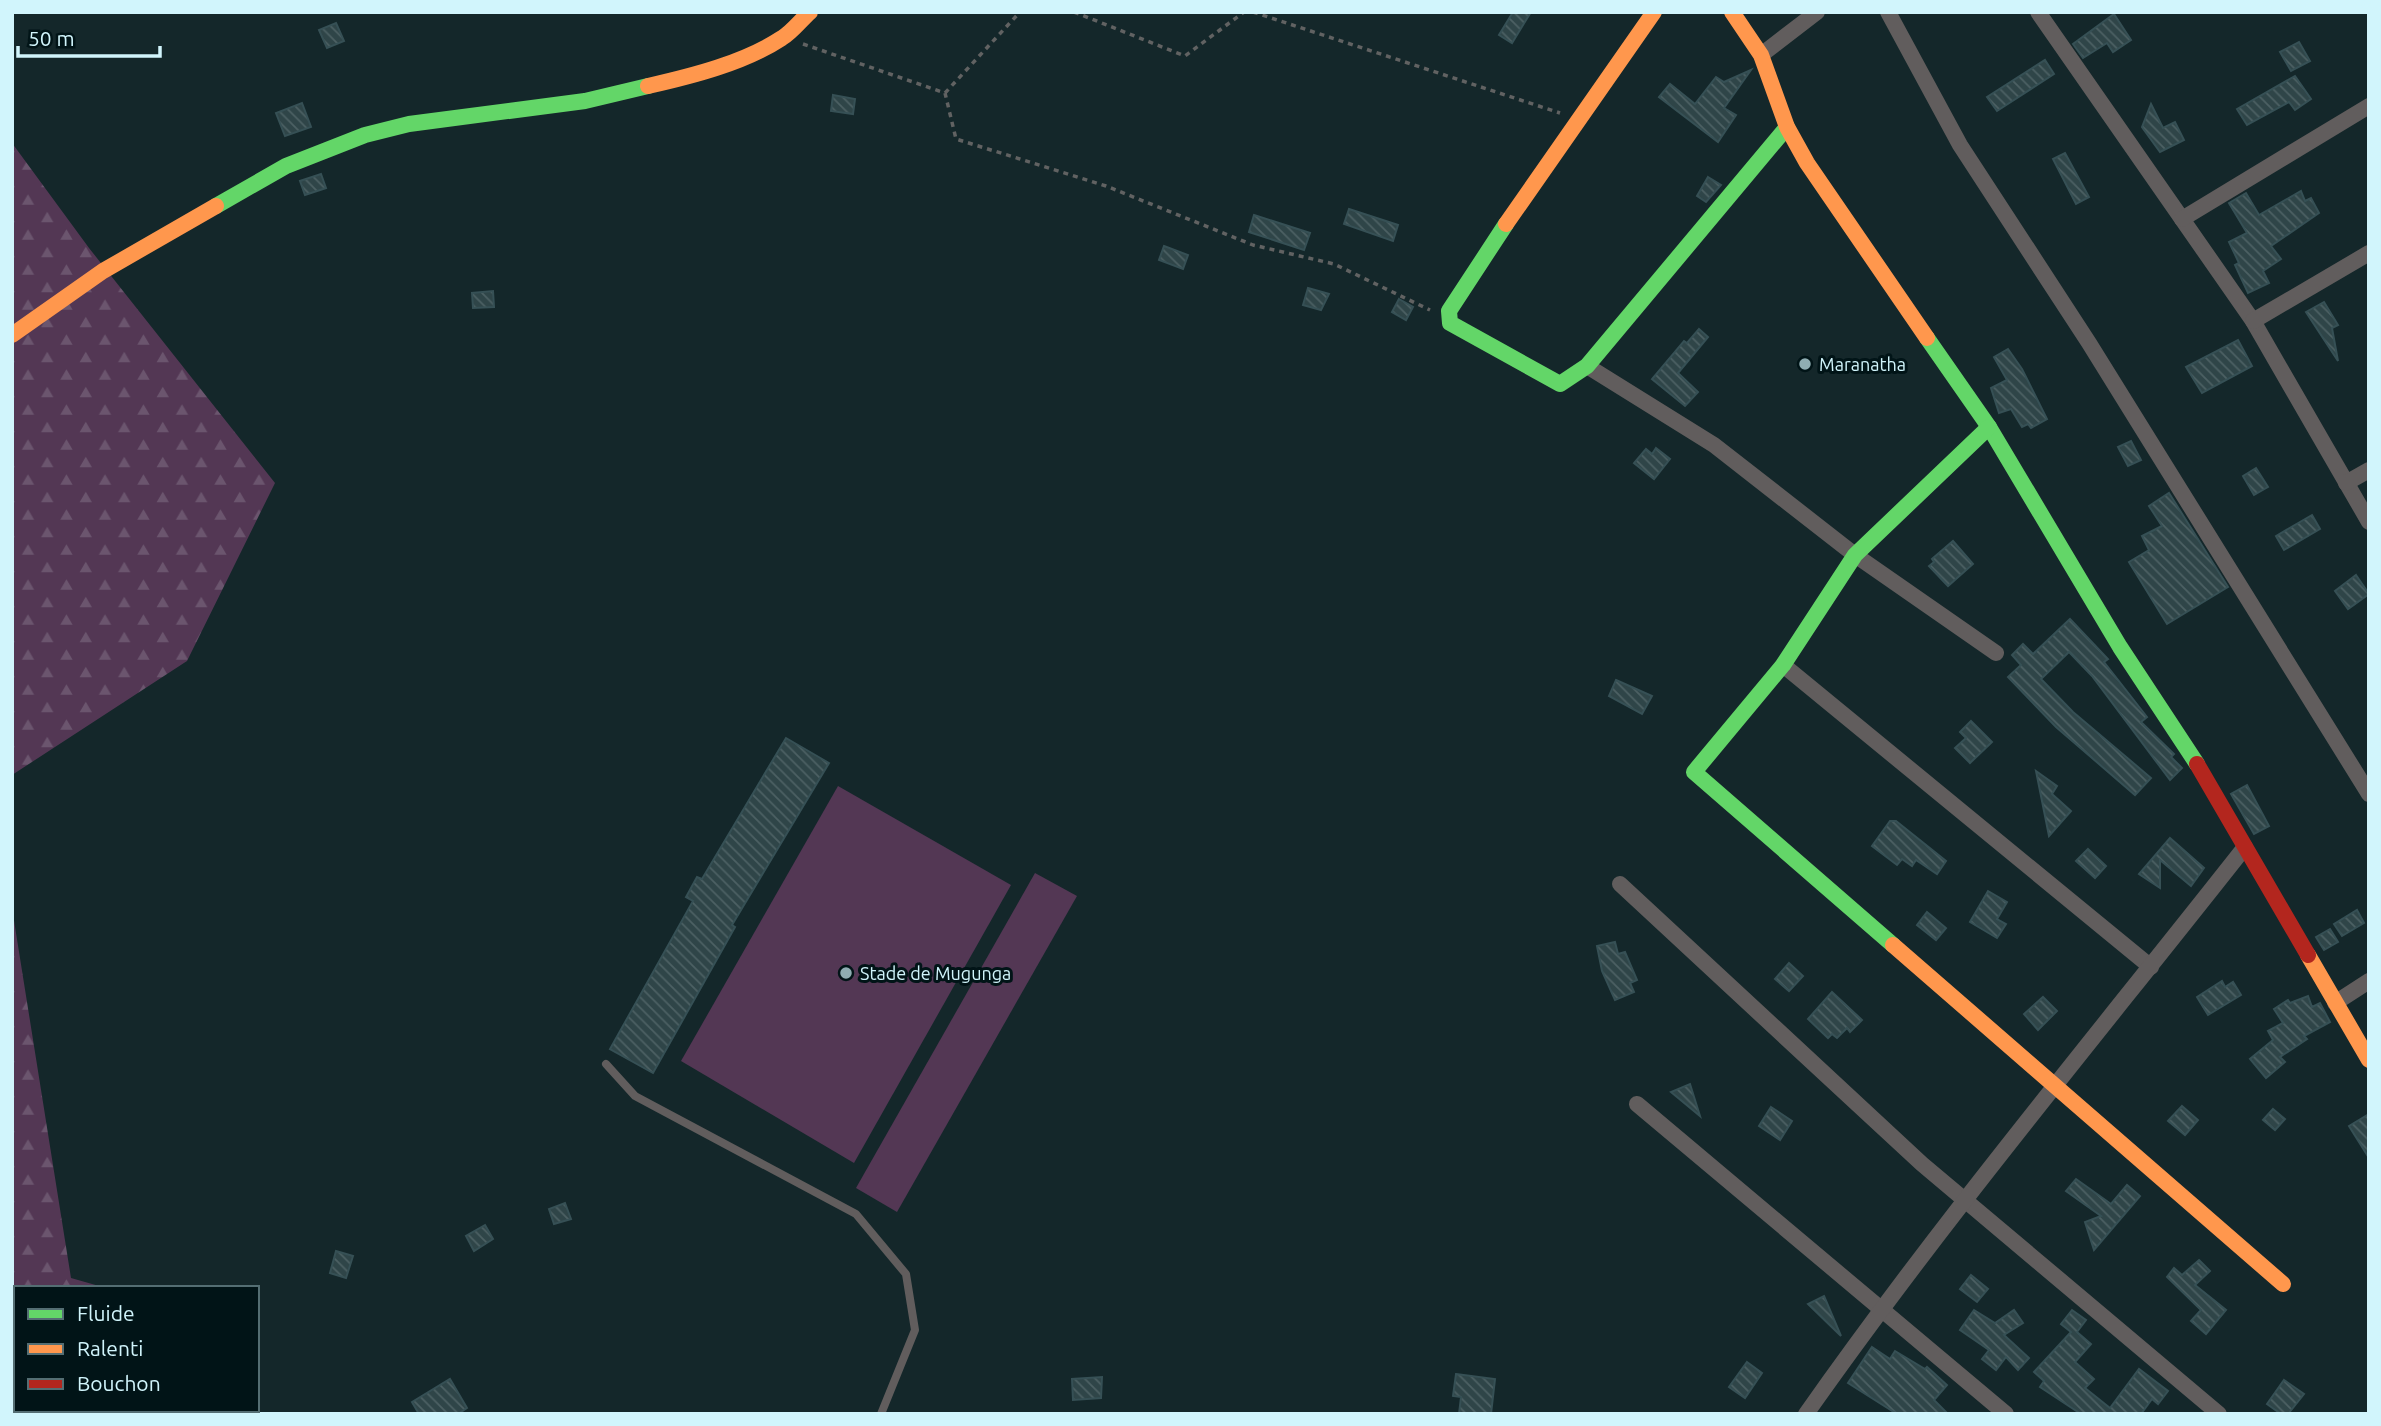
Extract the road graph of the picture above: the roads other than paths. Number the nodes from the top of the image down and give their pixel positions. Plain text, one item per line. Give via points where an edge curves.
1 (810, 12) edge
2 (1654, 12) edge
3 (1732, 12) edge
4 (1817, 12) edge
5 (1888, 12) edge
6 (2038, 12) edge
7 (1761, 55) junction
8 (2369, 106) edge
9 (1787, 127) junction
10 (2182, 219) junction
11 (2369, 253) edge
12 (2253, 321) junction
13 (12, 335) edge
14 (1587, 366) junction
15 (1989, 427) junction
16 (2369, 471) edge
17 (2346, 483) junction
18 (2369, 522) edge
19 (1855, 555) junction
20 (1996, 653) dead end
21 (1783, 665) junction
22 (2369, 794) edge
23 (2245, 847) junction
24 (1620, 884) dead end
25 (2151, 967) junction
26 (2369, 981) edge
27 (2335, 1003) junction
28 (2369, 1060) edge
29 (606, 1064) dead end
30 (2053, 1084) junction
31 (1637, 1104) dead end
32 (1966, 1199) junction
33 (2283, 1284) dead end
34 (1882, 1306) junction
35 (881, 1414) edge
36 (1805, 1414) edge
37 (2006, 1414) edge
38 (2219, 1414) edge

1 - 13 street via 783,37 680,79 585,101 409,124 354,139 286,166 103,271
2 - 14 street via 1449,312 1450,323 1560,384
3 - 7 street
4 - 7 street
5 - 22 street via 1960,145 2096,354
6 - 10 street
7 - 9 street
8 - 10 street
9 - 14 street
9 - 15 street via 1807,163
10 - 12 street
11 - 12 street
12 - 17 street
14 - 19 street via 1714,445
15 - 19 street
15 - 23 street
16 - 17 street
17 - 18 street
19 - 20 street
19 - 21 street
21 - 25 street
21 - 30 street via 1694,772
23 - 25 street
23 - 27 street
24 - 32 street via 1922,1164
25 - 30 street
26 - 27 street
27 - 28 street
29 - 35 lane via 635,1096 856,1214 906,1274 915,1330
30 - 32 street
30 - 33 street
31 - 34 street
32 - 34 street
32 - 38 street
34 - 36 street
34 - 37 street

